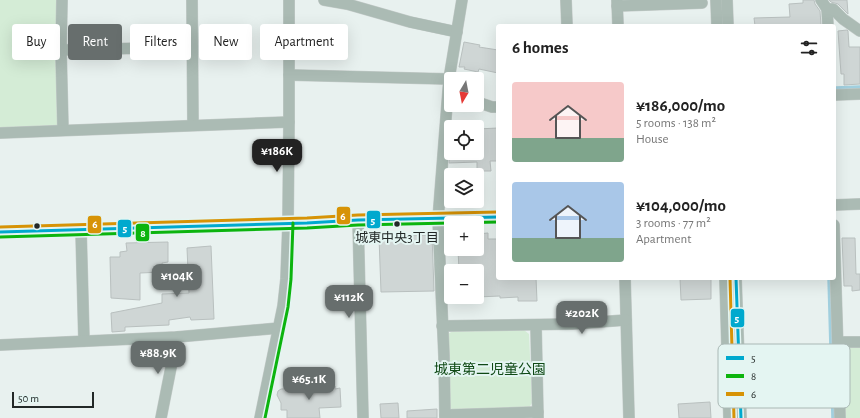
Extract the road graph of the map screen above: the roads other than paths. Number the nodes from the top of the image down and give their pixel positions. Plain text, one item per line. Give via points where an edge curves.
1 (62, 0) edge
2 (192, 0) edge
3 (289, 0) edge
4 (324, 0) edge
5 (462, 0) edge
6 (566, 0) edge
7 (716, 0) edge
8 (727, 0) edge
9 (617, 3) edge
10 (702, 3) dead end
11 (824, 4) edge
12 (567, 24) edge
13 (618, 24) edge
14 (717, 24) edge
15 (728, 24) edge
16 (828, 24) edge
17 (860, 31) edge
18 (457, 32) junction
19 (192, 47) junction
20 (61, 50) junction
21 (450, 72) edge
22 (289, 75) junction
23 (444, 79) edge
24 (860, 94) edge
25 (836, 95) edge
26 (484, 104) edge
27 (496, 107) edge
28 (448, 112) edge
29 (289, 122) junction
30 (193, 125) junction
31 (63, 130) junction
32 (0, 133) edge
33 (860, 204) edge
34 (836, 205) edge
35 (496, 217) edge
36 (438, 219) junction
37 (358, 220) junction
38 (288, 223) junction
39 (81, 230) junction
40 (0, 232) edge
41 (625, 280) edge
42 (725, 280) edge
43 (736, 280) edge
44 (836, 280) edge
45 (626, 320) junction
46 (536, 325) junction
47 (442, 326) junction
48 (279, 328) junction
49 (177, 336) junction
50 (84, 341) junction
51 (838, 342) joint
52 (860, 342) edge
53 (727, 344) edge
54 (738, 344) edge
55 (0, 345) edge
56 (729, 408) edge
57 (741, 408) edge
58 (840, 408) edge
59 (538, 415) edge
60 (445, 416) edge
61 (161, 418) edge
62 (260, 418) edge
63 (363, 418) edge
64 (629, 418) edge
65 (729, 418) edge
66 (741, 418) edge
67 (840, 418) edge

1 - 20 street
2 - 19 street
3 - 22 street
4 - 18 street
5 - 18 street
6 - 12 street
7 - 14 street
8 - 15 street
9 - 10 street
9 - 13 street
11 - 16 street
11 - 17 street
18 - 21 street
19 - 20 street
19 - 30 street
20 - 31 street
22 - 23 street
22 - 29 street
24 - 25 street
26 - 27 street
28 - 36 street
29 - 30 street
29 - 38 street
30 - 31 street
31 - 32 street
33 - 34 street
35 - 36 street
36 - 37 street
36 - 47 street
37 - 38 street
37 - 63 street
38 - 39 street
38 - 48 street via 284,306
39 - 40 street
39 - 50 street
41 - 45 street
42 - 53 street
43 - 54 street
44 - 51 street
45 - 46 street
45 - 64 street
46 - 47 street
46 - 59 street
47 - 60 street
48 - 49 street
48 - 62 street
49 - 50 street
49 - 61 street
50 - 55 street
51 - 52 street
56 - 65 street
57 - 66 street
58 - 67 street
59 - 60 street

